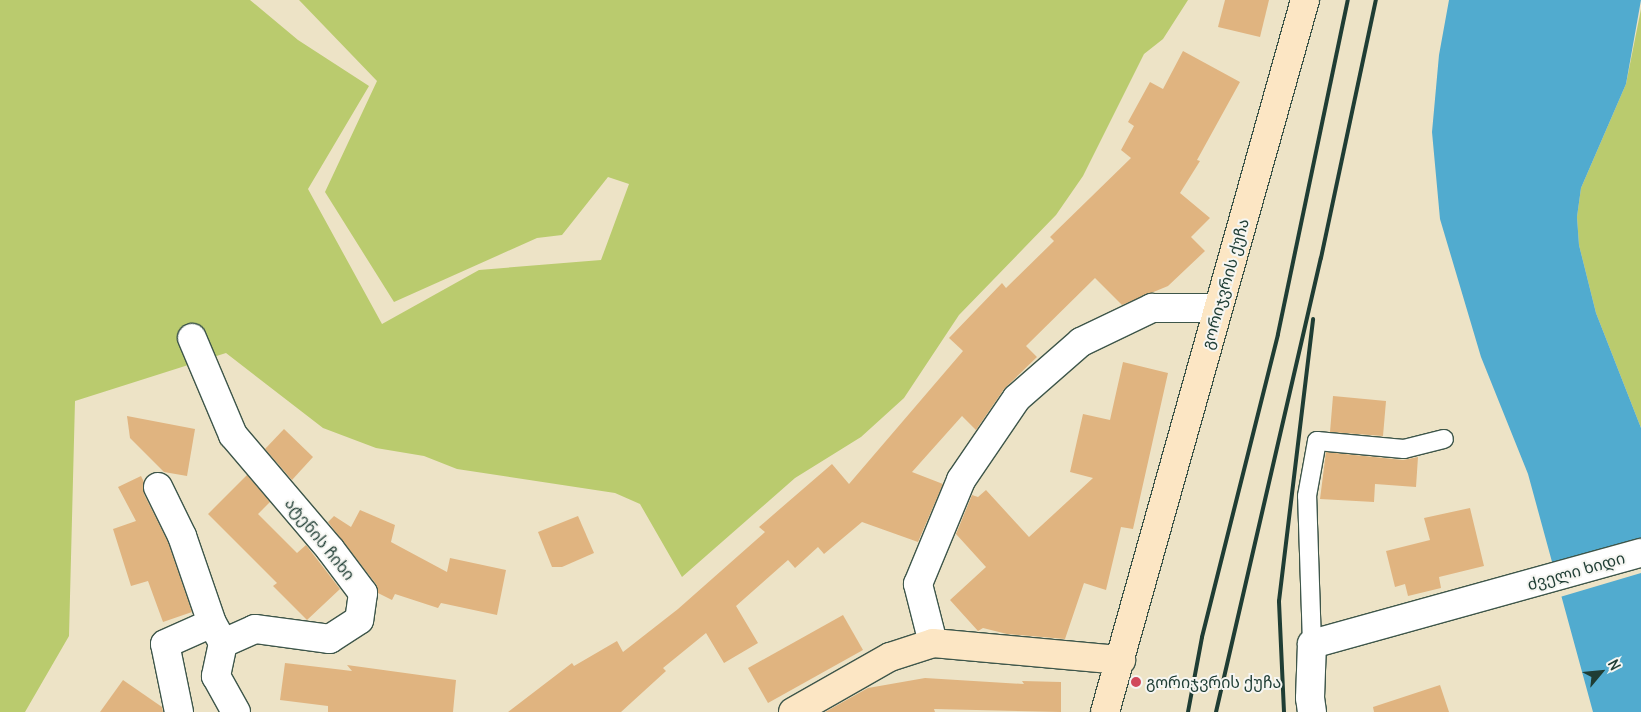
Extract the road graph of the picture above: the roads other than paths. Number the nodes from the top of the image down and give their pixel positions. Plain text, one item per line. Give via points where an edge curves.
1 (1305, 0) edge
2 (1217, 308) junction
3 (192, 338) dead end
4 (1444, 439) dead end
5 (158, 488) dead end
6 (1641, 553) edge
7 (218, 633) junction
8 (933, 643) junction
9 (1312, 644) junction
10 (1121, 660) junction
11 (179, 712) edge
12 (236, 712) edge
13 (793, 712) edge
14 (1105, 712) edge
15 (1312, 712) edge

1 - 2 main road, გორიჯვრის ქუჩა
2 - 8 street via 1152,308 1081,342 1017,398 962,480 918,584
2 - 10 main road, გორიჯვრის ქუჩა
3 - 7 street, ატენის ჩიხი via 233,434 363,593 359,620 330,639 255,629
4 - 9 lane via 1404,449 1318,441 1307,496
5 - 7 street via 182,536
6 - 9 street, ძველი ხიდი
7 - 11 street, ატენის ჩიხი via 165,644
7 - 12 street via 216,676
8 - 10 main road
8 - 13 main road via 890,657
9 - 15 street
10 - 14 main road, გორიჯვრის ქუჩა

